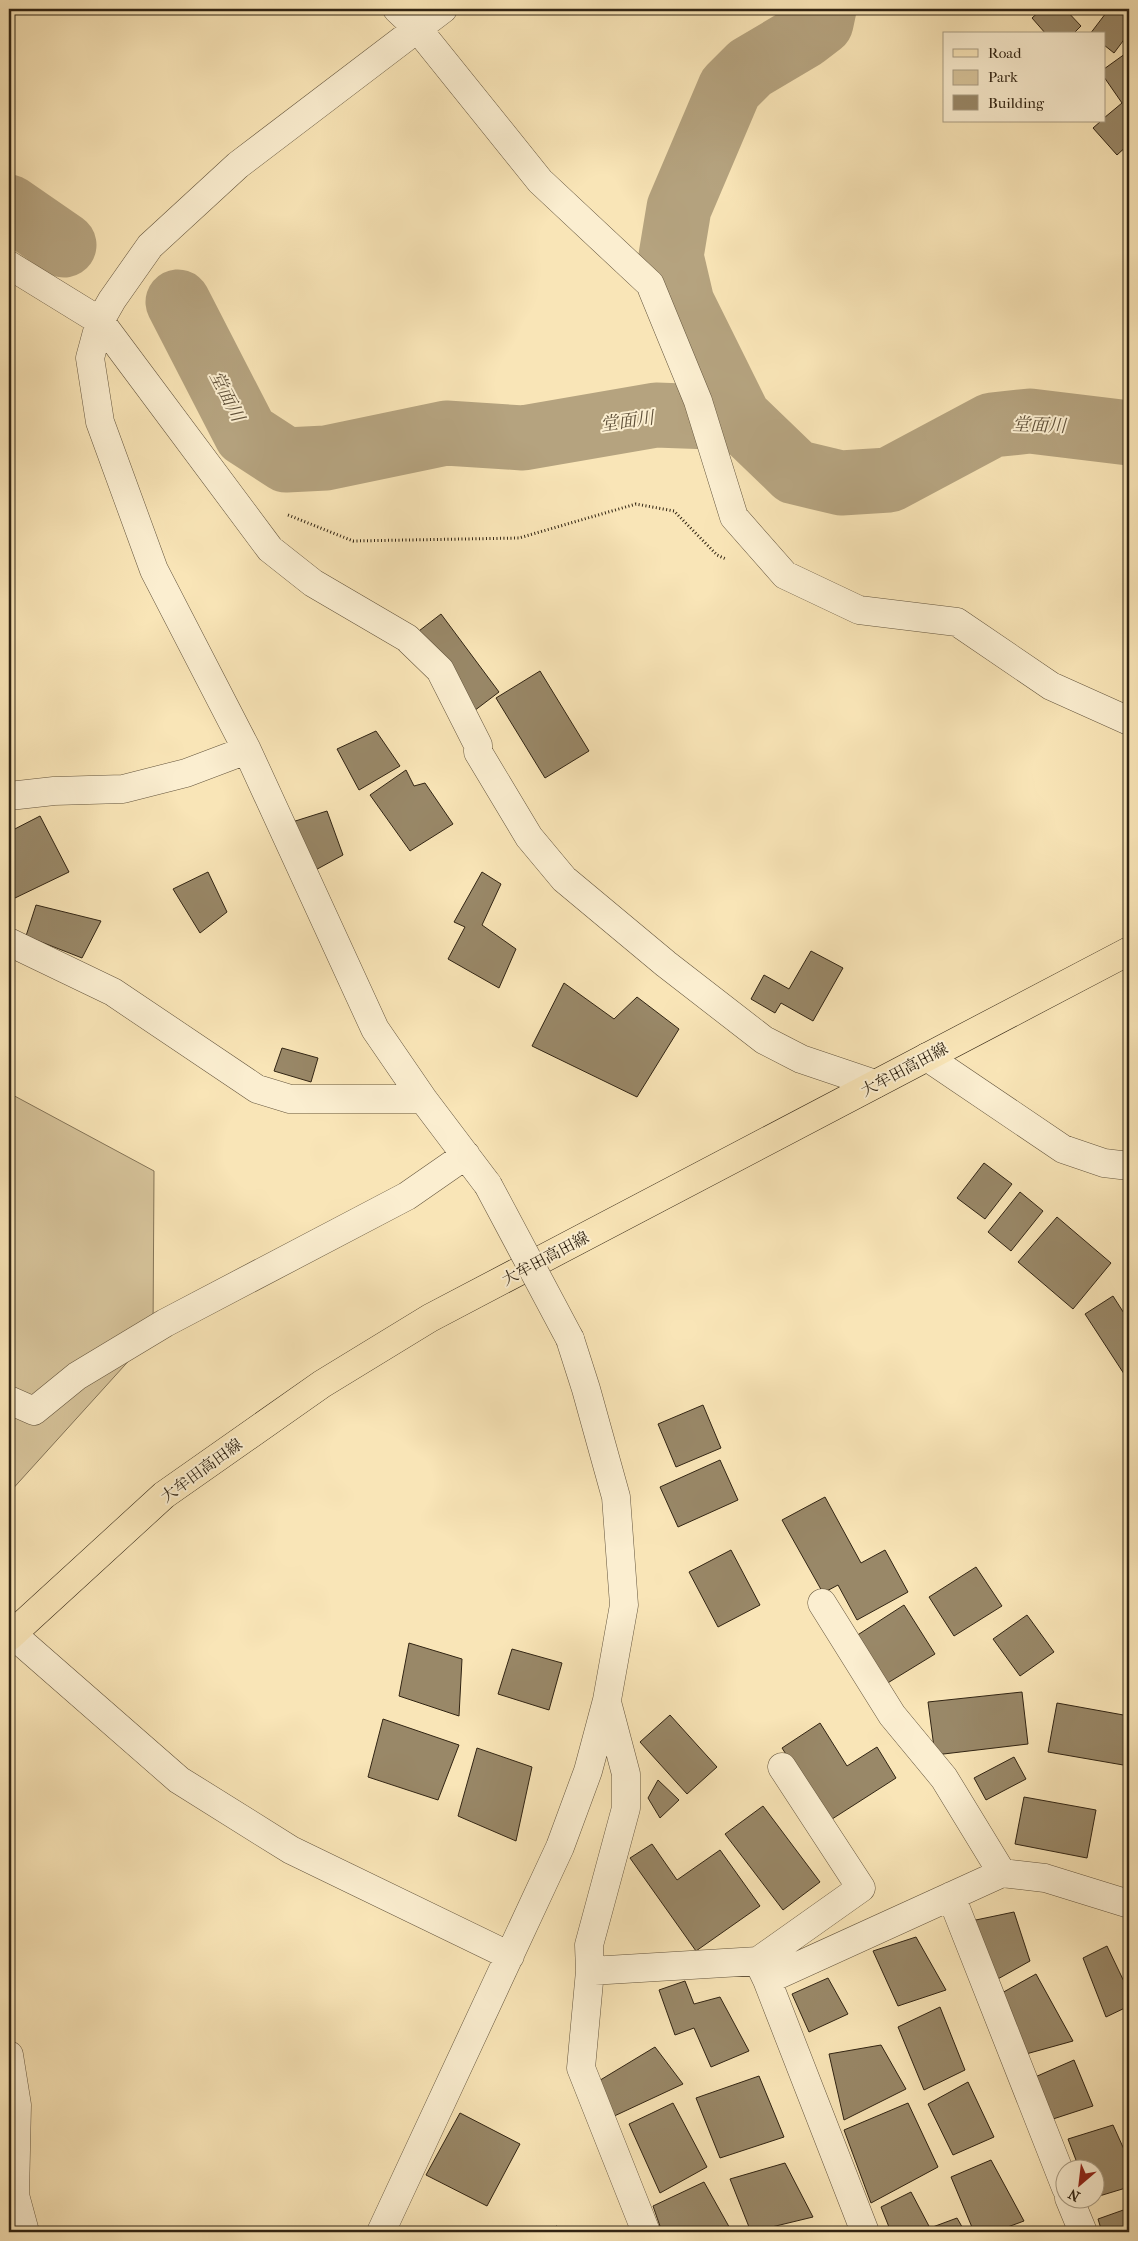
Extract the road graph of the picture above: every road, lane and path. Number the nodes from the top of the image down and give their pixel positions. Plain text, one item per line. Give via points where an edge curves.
1 (397, 9) edge
2 (443, 9) edge
3 (417, 28) junction
4 (9, 265) edge
5 (100, 321) junction
6 (280, 512) dead end
7 (735, 563) dead end
8 (1129, 721) edge
9 (247, 750) junction
10 (9, 796) edge
11 (9, 942) edge
12 (1129, 951) edge
13 (927, 1057) junction
14 (875, 1084) junction
15 (423, 1099) junction
16 (466, 1155) junction
17 (1129, 1166) edge
18 (9, 1400) edge
19 (822, 1603) dead end
20 (10, 1635) edge
21 (607, 1700) junction
22 (782, 1767) dead end
23 (1002, 1873) junction
24 (951, 1896) junction
25 (1129, 1904) edge
26 (510, 1956) junction
27 (763, 1970) junction
28 (590, 1971) junction
29 (9, 2055) edge
30 (1056, 2163) edge
31 (1074, 2208) edge
32 (25, 2232) edge
33 (381, 2232) edge
34 (646, 2232) edge
35 (865, 2232) edge
36 (1083, 2232) edge

1 - 3 street
2 - 3 street
3 - 5 street via 238,166 157,239
3 - 8 street via 540,181 650,284 698,401 734,517 785,575 859,610 957,622 1051,686
4 - 5 street
5 - 9 street via 90,358 100,422 154,570
5 - 14 street via 270,549 313,584 407,638 440,670 478,745 478,752 529,837 564,880 764,1040 801,1059
6 - 7 path via 353,541 519,538 636,504 674,511 717,555
9 - 10 street via 186,773 123,789
9 - 15 street via 375,1029
11 - 15 street via 113,992 257,1088 290,1099
12 - 13 main road, 大牟田高田線
13 - 14 main road, 大牟田高田線
13 - 17 street via 1063,1150 1104,1163
14 - 20 main road, 大牟田高田線 via 430,1318 322,1384 164,1495
15 - 16 street
16 - 18 street via 407,1196 165,1323 77,1376 34,1411
16 - 21 street, bridge via 488,1185 570,1339 616,1496 624,1605
19 - 23 street via 892,1715 944,1778
20 - 26 street via 179,1780 292,1850
21 - 26 street via 588,1770 560,1847
21 - 28 street via 626,1774 626,1808 589,1945
22 - 27 street via 861,1888
23 - 24 street
23 - 25 street via 1045,1878
24 - 27 street
24 - 30 street
26 - 33 street
27 - 28 street
27 - 35 street
28 - 34 street via 581,2068
29 - 32 street via 17,2105 15,2195
31 - 36 street

